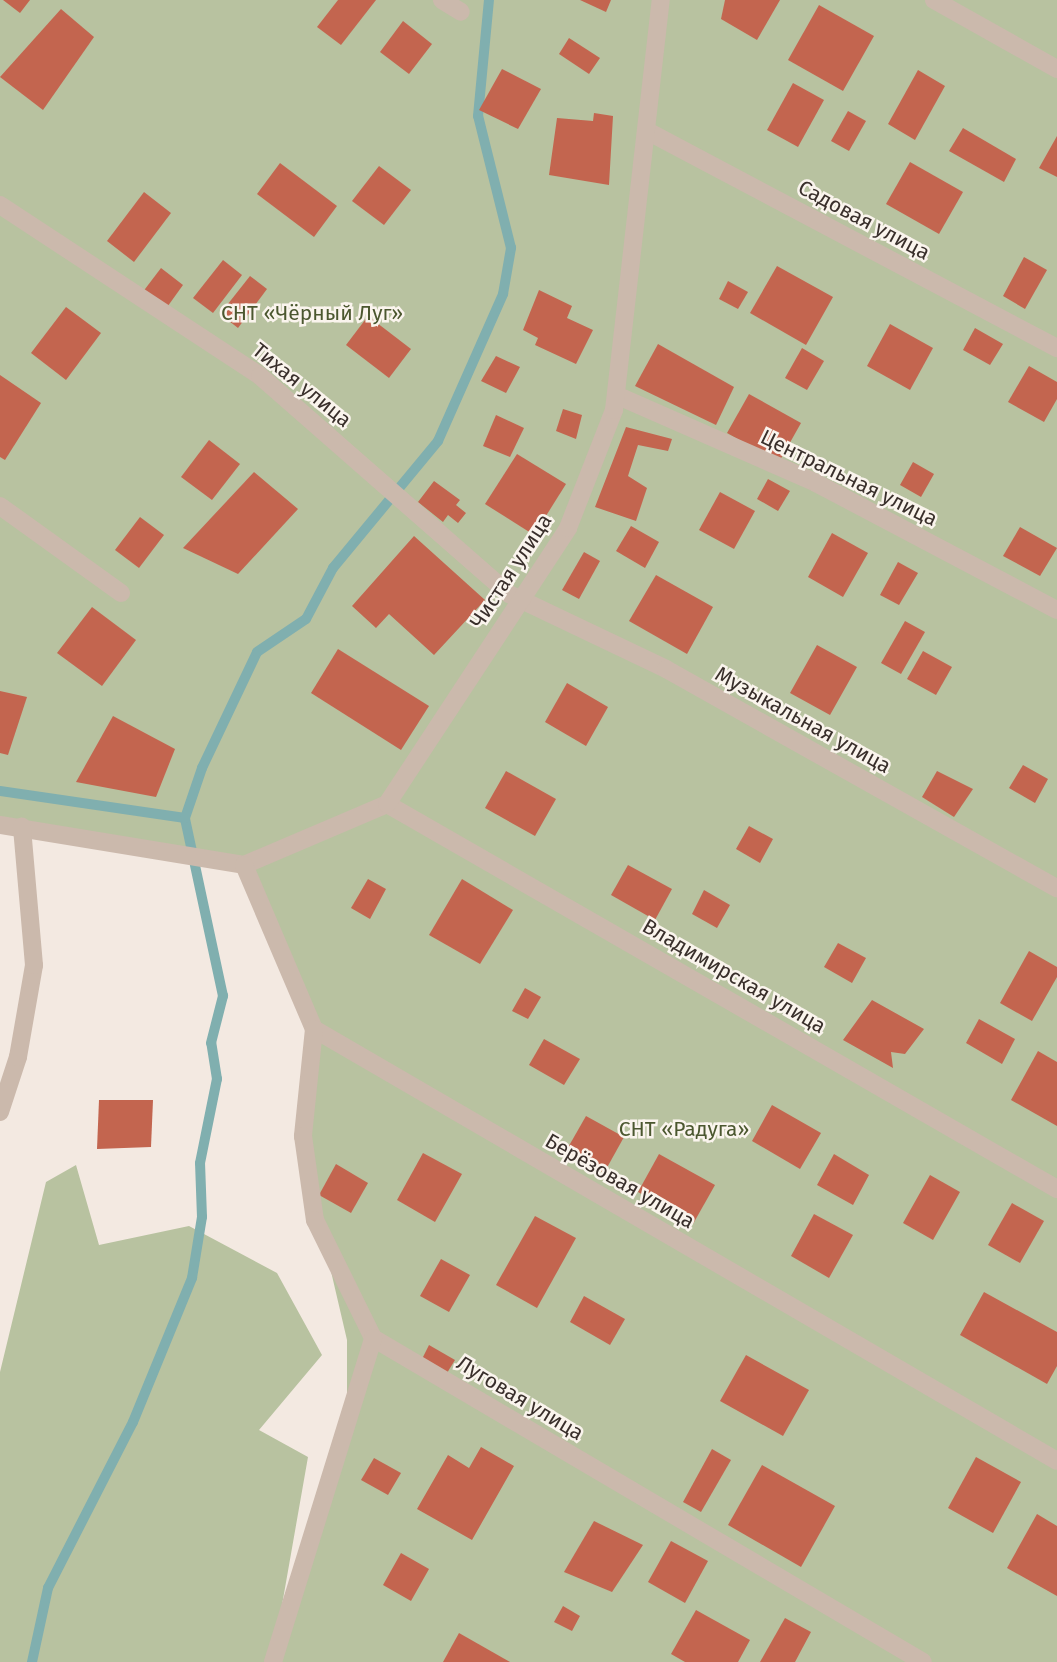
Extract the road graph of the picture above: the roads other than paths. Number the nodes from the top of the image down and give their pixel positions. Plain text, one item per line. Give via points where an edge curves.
1 (442, 0) edge
2 (661, 0) edge
3 (934, 0) edge
4 (461, 12) dead end
5 (1057, 69) edge
6 (649, 132) junction
7 (0, 205) edge
8 (1057, 348) edge
9 (616, 394) junction
10 (0, 506) edge
11 (121, 593) dead end
12 (523, 596) junction
13 (1057, 610) edge
14 (387, 804) junction
15 (0, 825) edge
16 (22, 827) junction
17 (244, 865) junction
18 (1057, 888) edge
19 (314, 1029) junction
20 (0, 1112) edge
21 (1057, 1189) edge
22 (373, 1338) junction
23 (1057, 1461) edge
24 (273, 1662) edge
25 (923, 1662) edge

1 - 4 street
2 - 6 street, Чистая улица
3 - 5 street
6 - 8 street, Садовая улица
6 - 9 street, Чистая улица
7 - 12 street, Тихая улица via 260,376 509,594
9 - 12 street, Чистая улица via 568,528
9 - 13 street, Центральная улица via 816,483
10 - 11 street
12 - 14 street, Чистая улица
12 - 18 street, Музыкальная улица
14 - 17 street
14 - 21 street, Владимирская улица
15 - 16 street
16 - 17 street
16 - 20 street via 34,965 18,1057
17 - 19 street
19 - 22 street via 303,1136 315,1220
19 - 23 street, Берёзовая улица
22 - 24 street
22 - 25 street, Луговая улица

